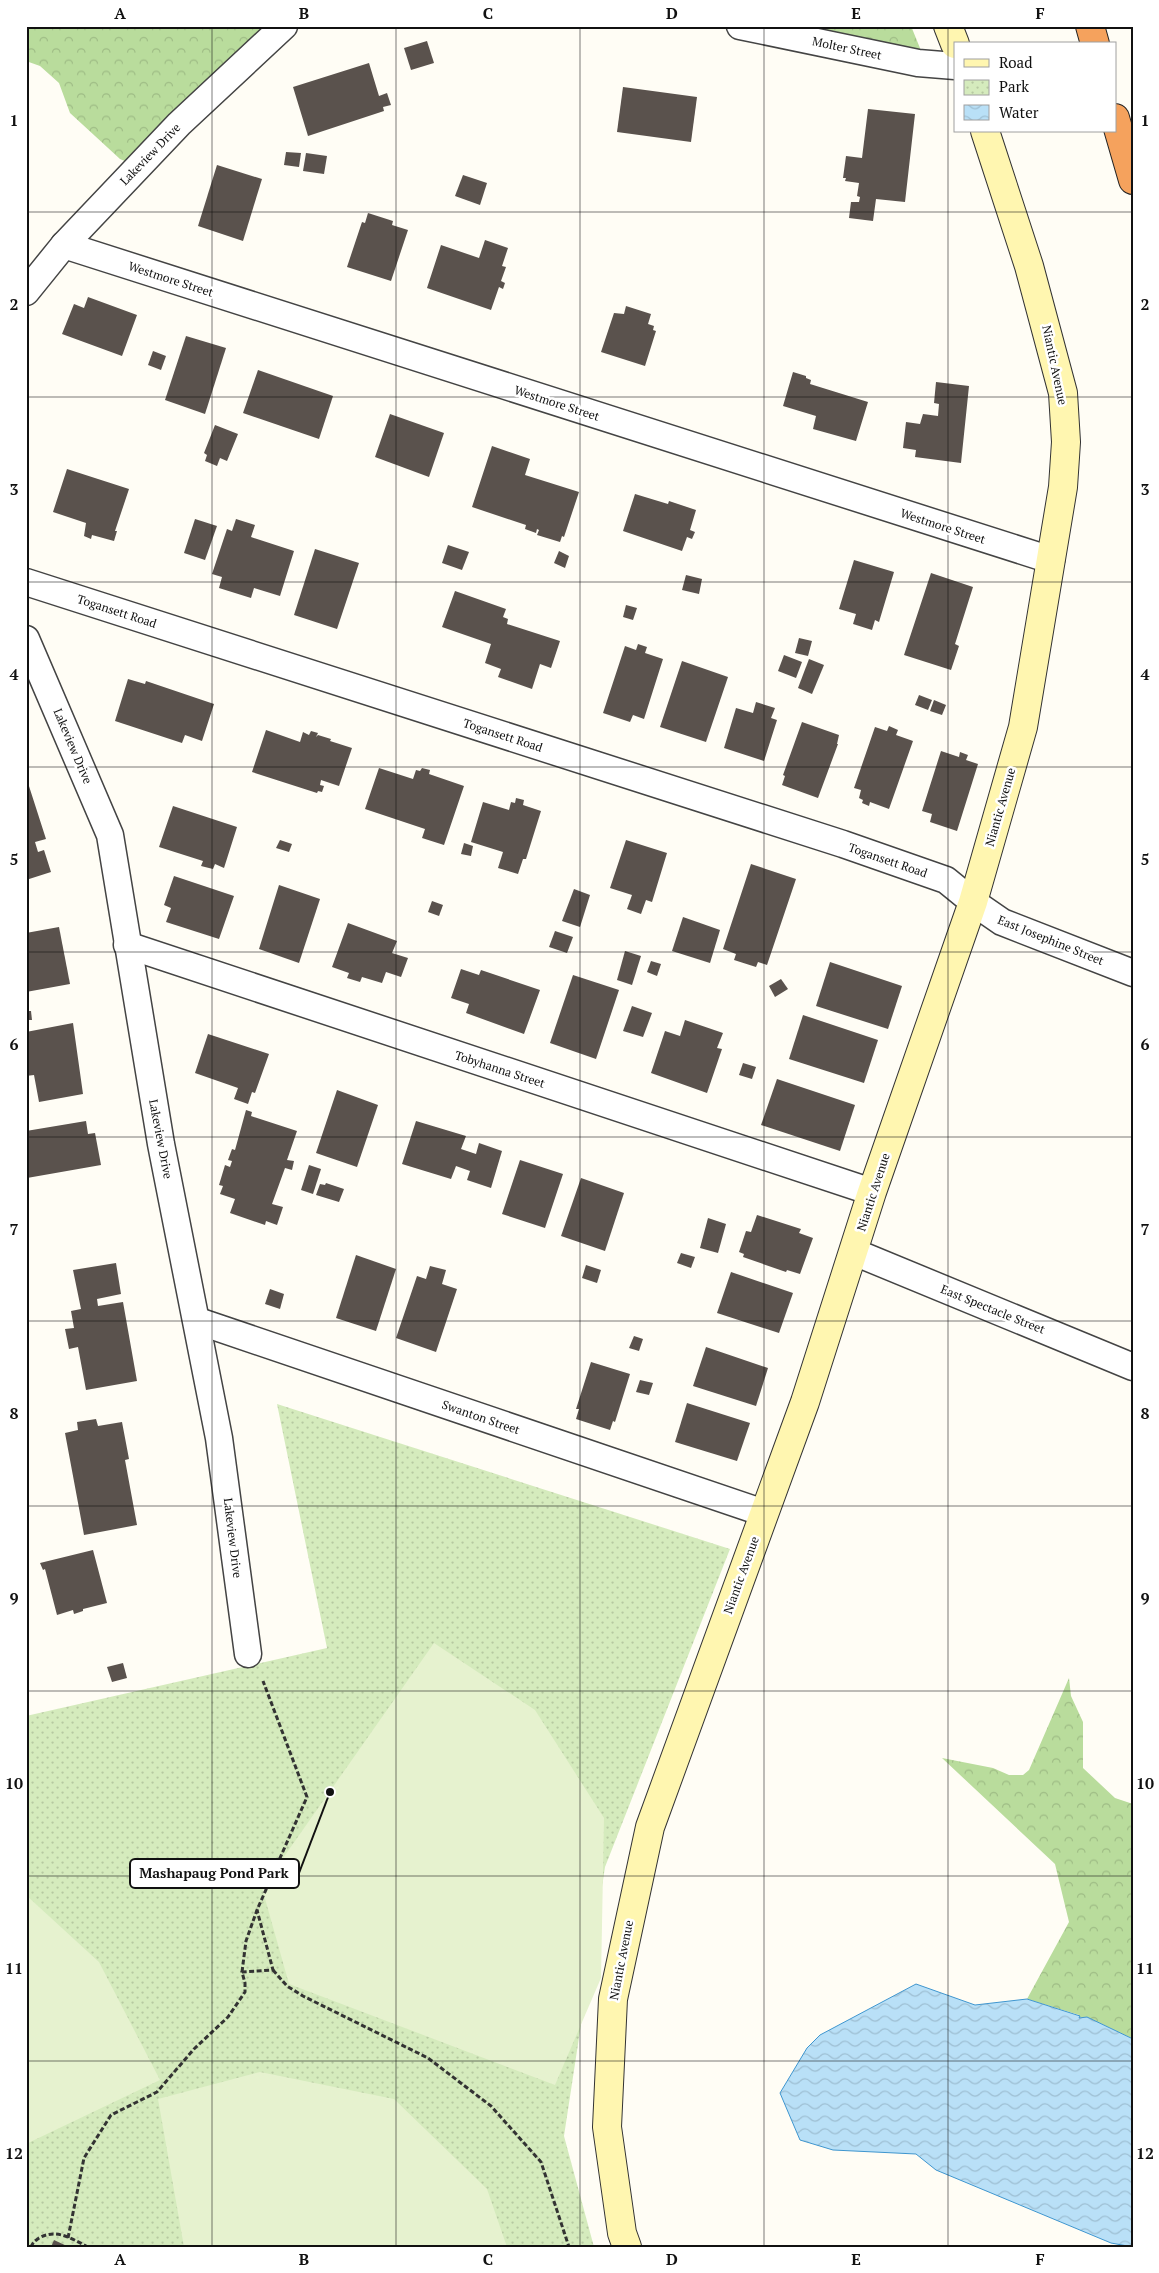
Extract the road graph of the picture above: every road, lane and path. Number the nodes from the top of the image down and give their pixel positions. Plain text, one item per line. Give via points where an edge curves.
1 (284, 26) edge
2 (740, 26) edge
3 (948, 26) edge
4 (1090, 26) edge
5 (954, 42) edge
6 (1094, 42) edge
7 (954, 66) edge
8 (1116, 121) edge
9 (985, 132) edge
10 (1133, 180) edge
11 (64, 245) junction
12 (26, 292) edge
13 (1051, 560) junction
14 (26, 582) edge
15 (26, 639) edge
16 (973, 902) junction
17 (128, 946) junction
18 (1133, 973) edge
19 (872, 1192) junction
20 (854, 1252) junction
21 (198, 1321) junction
22 (1133, 1366) edge
23 (764, 1513) junction
24 (248, 1654) dead end
25 (263, 1681) dead end
26 (257, 1910) junction
27 (273, 1970) junction
28 (242, 1972) junction
29 (68, 2238) junction
30 (31, 2247) edge
31 (88, 2247) edge
32 (569, 2247) edge
33 (627, 2247) edge

1 - 11 street, Lakeview Drive via 178,124
2 - 7 street, Molter Street via 918,63
3 - 5 street
4 - 6 highway
8 - 10 highway
9 - 13 street, Niantic Avenue via 1029,266 1063,392 1066,465
11 - 12 street, Lakeview Drive
11 - 13 street, Westmore Street
13 - 16 street, Niantic Avenue via 1023,727
14 - 16 street, Togansett Road via 843,844 946,880
15 - 17 street, Lakeview Drive via 110,835
16 - 18 street, East Josephine Street via 1002,922
16 - 19 street, Niantic Avenue
17 - 19 street, Tobyhanna Street
17 - 21 street, Lakeview Drive via 161,1144
19 - 20 street, Niantic Avenue
20 - 22 street, East Spectacle Street
20 - 23 street, Niantic Avenue via 805,1402
21 - 23 street, Swanton Street
21 - 24 street, Lakeview Drive via 220,1438
23 - 33 street, Niantic Avenue via 650,1827 613,1999 607,2127 622,2233
25 - 26 path via 306,1797
26 - 27 path
26 - 28 path via 246,1941
27 - 28 path
27 - 32 path via 287,1986 303,1996 428,2058 491,2106 541,2162
28 - 29 path via 245,1992 228,2017 157,2092 111,2115 84,2158
29 - 30 path via 56,2233 48,2234 33,2242
29 - 31 path

